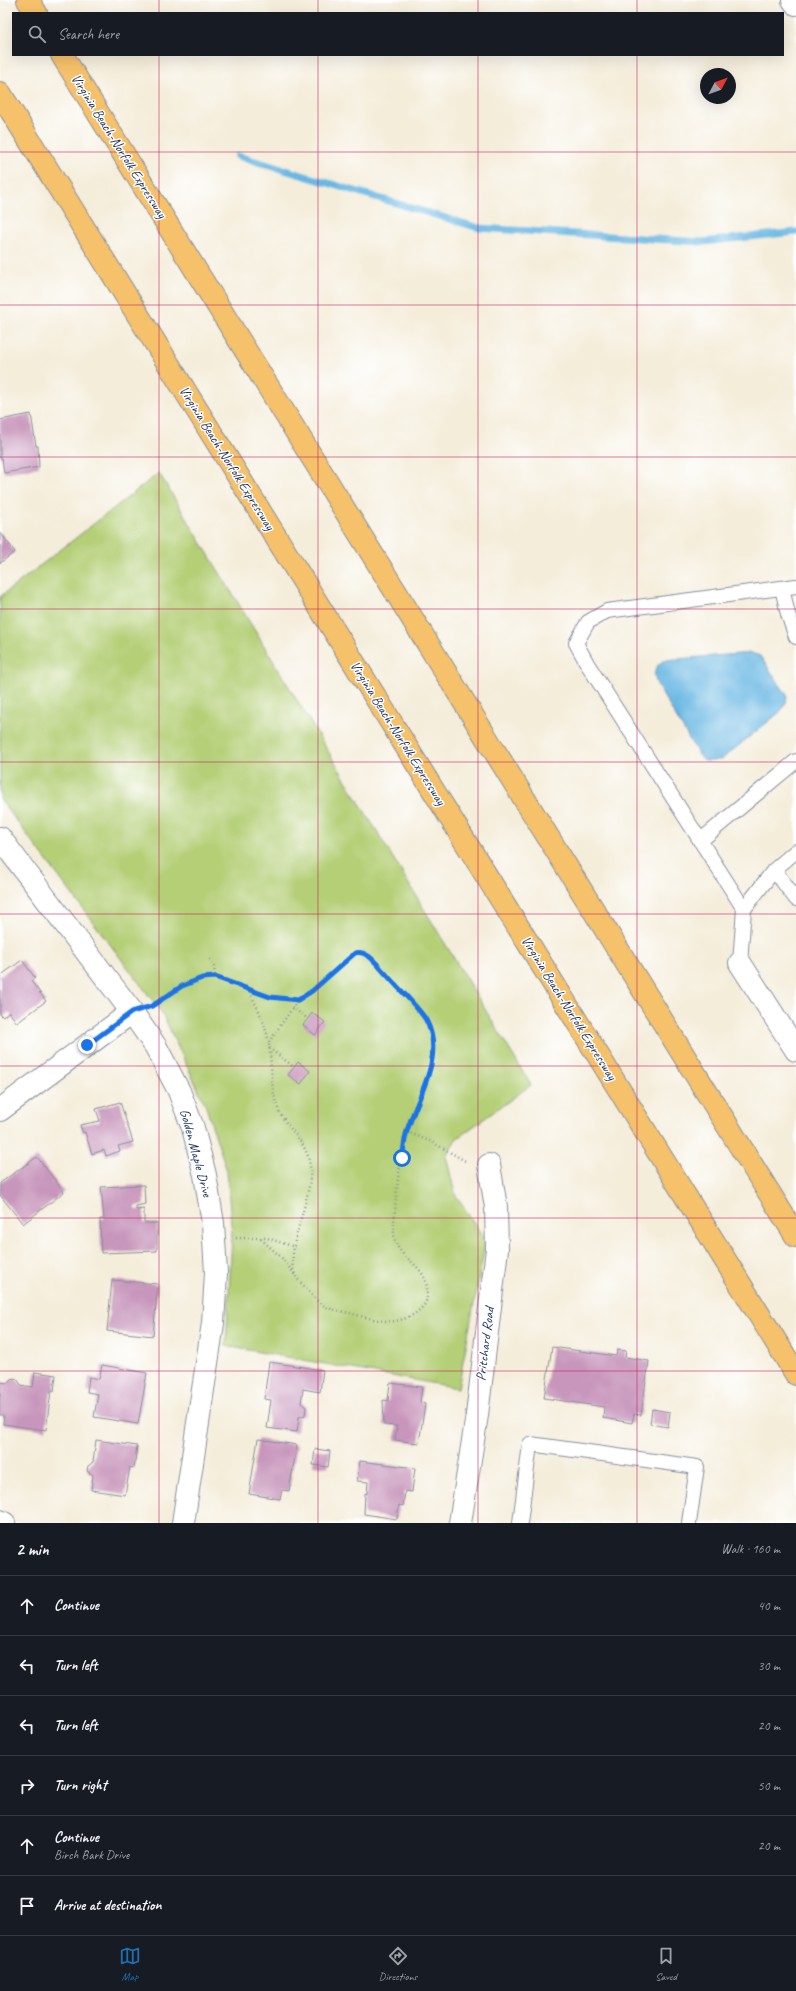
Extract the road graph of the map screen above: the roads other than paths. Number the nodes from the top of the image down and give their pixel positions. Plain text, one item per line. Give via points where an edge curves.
1 (28, 0) edge
2 (793, 0) edge
3 (796, 4) edge
4 (35, 12) edge
5 (63, 56) edge
6 (0, 93) edge
7 (789, 587) edge
8 (796, 637) edge
9 (796, 761) edge
10 (0, 838) edge
11 (700, 841) junction
12 (796, 851) edge
13 (774, 870) junction
14 (796, 899) edge
15 (744, 909) junction
16 (740, 963) joint
17 (132, 1012) junction
18 (794, 1048) edge
19 (0, 1110) edge
20 (489, 1165) road end
21 (796, 1236) edge
22 (796, 1374) edge
23 (0, 1521) edge
24 (4, 1523) edge
25 (183, 1523) edge
26 (460, 1523) edge
27 (520, 1523) edge
28 (689, 1523) edge

1 - 4 highway
2 - 3 street
5 - 21 highway, Virginia Beach-Norfolk Expressway
6 - 22 highway, Virginia Beach-Norfolk Expressway
7 - 8 lane via 788,614
7 - 11 lane via 607,611 588,622 576,643
9 - 11 lane
10 - 17 street, Golden Maple Drive
11 - 15 lane
12 - 13 lane
13 - 14 lane
13 - 15 lane
15 - 16 lane
16 - 18 street
17 - 19 street
17 - 25 street, Golden Maple Drive via 160,1053 179,1091 193,1128 205,1175 214,1238 216,1273 213,1323
20 - 26 street, Pritchard Road via 496,1207 497,1249 477,1415
23 - 24 street
27 - 28 lane via 530,1444 697,1468

